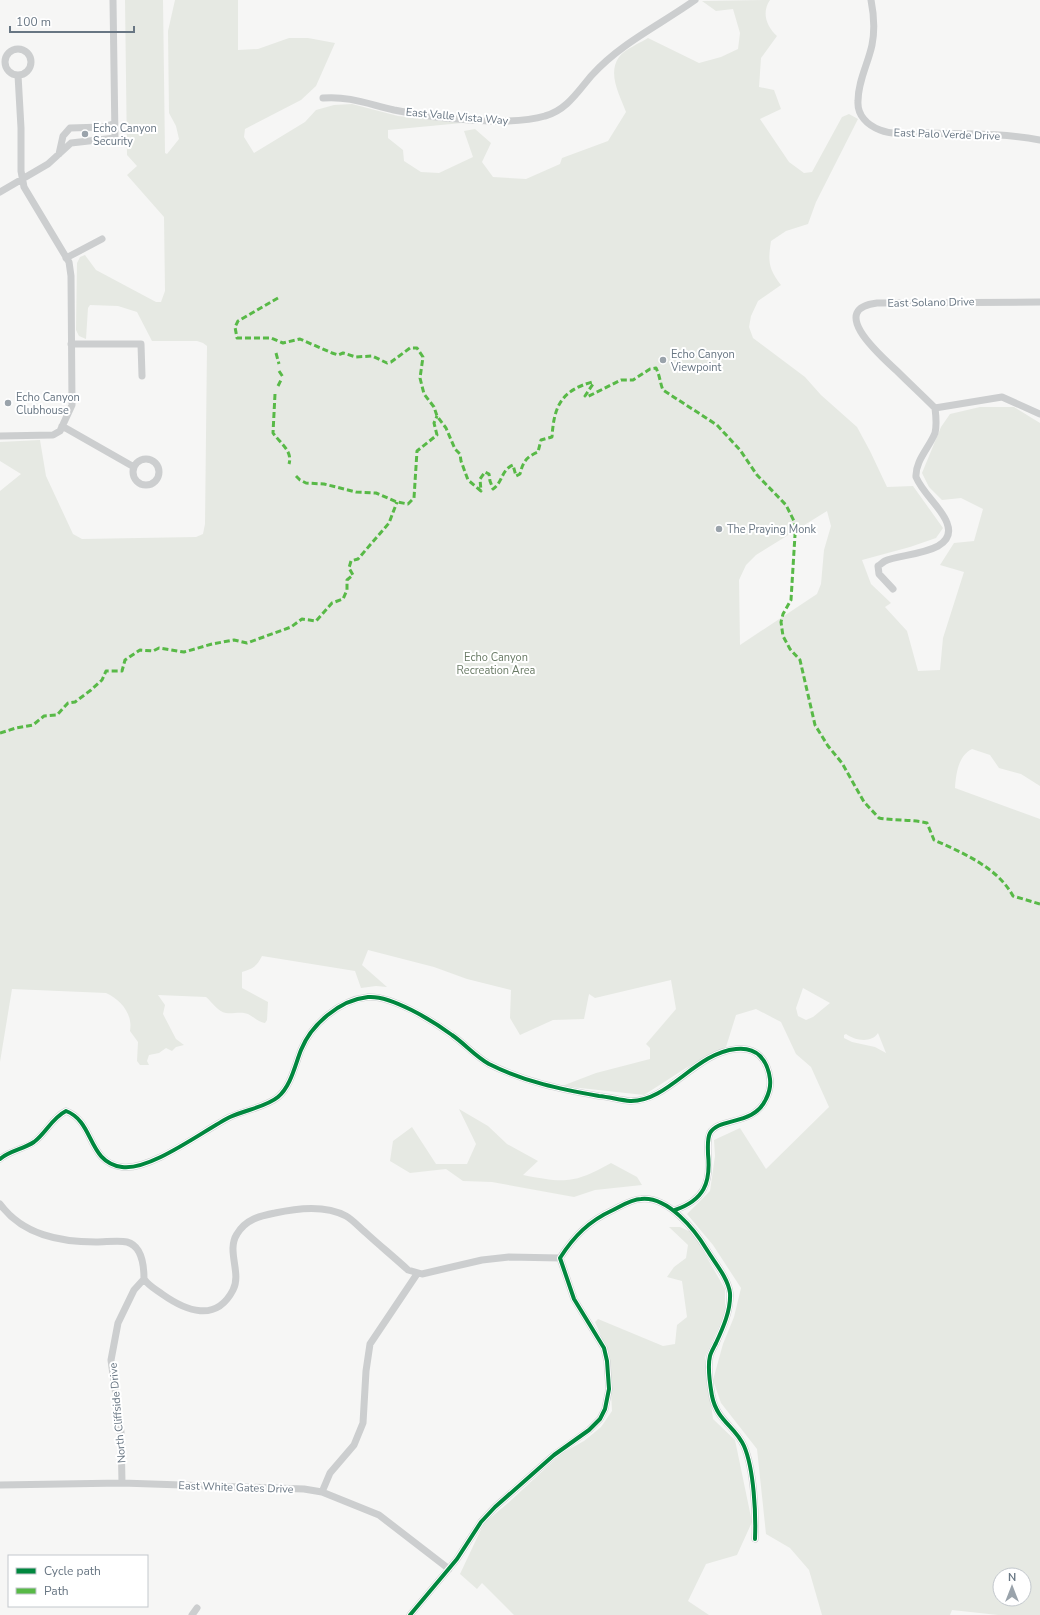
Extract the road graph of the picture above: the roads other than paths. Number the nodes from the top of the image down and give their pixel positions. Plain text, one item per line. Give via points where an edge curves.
1 (113, 0) edge
2 (695, 0) edge
3 (871, 0) edge
4 (18, 75) dead end
5 (322, 98) dead end
6 (114, 124) junction
7 (1040, 140) edge
8 (59, 154) junction
9 (22, 180) junction
10 (0, 192) edge
11 (102, 239) dead end
12 (66, 258) junction
13 (1040, 302) edge
14 (72, 344) junction
15 (142, 376) dead end
16 (935, 408) junction
17 (1038, 412) edge
18 (62, 426) junction
19 (0, 436) edge
20 (134, 467) dead end
21 (893, 589) dead end
22 (0, 1159) edge
23 (0, 1204) edge
24 (675, 1210) junction
25 (560, 1258) junction
26 (417, 1274) junction
27 (144, 1279) junction
28 (122, 1483) junction
29 (0, 1485) edge
30 (322, 1492) junction
31 (755, 1539) dead end
32 (450, 1568) junction
33 (197, 1608) dead end
34 (192, 1615) edge
35 (410, 1615) edge

1 - 6 street
2 - 5 street, East Valle Vista Way via 614,54 567,104 545,116 488,121 415,113 346,98
3 - 7 street, East Palo Verde Drive via 874,30 858,101 864,119 873,126 895,134 983,135
4 - 9 street
6 - 8 street via 70,128 63,136
6 - 8 street via 115,138 74,142
8 - 9 street
9 - 10 street
9 - 12 street via 28,195
11 - 12 street
12 - 14 street via 72,276
13 - 16 street, East Solano Drive via 867,304 862,307 856,314 856,323 866,341
14 - 15 street via 141,344
14 - 18 street via 72,405
16 - 17 street via 1002,397
16 - 21 street via 935,433 920,460 916,477 947,521 950,531 942,543 933,548 885,560 878,566 879,574
18 - 19 street via 60,431 53,435
18 - 20 street
22 - 24 street via 32,1144 42,1136 58,1115 66,1111 75,1115 84,1125 102,1158 119,1167 132,1167 168,1153 229,1118 277,1098 284,1090 311,1031 332,1012 354,1001 382,998 401,1005 453,1035 487,1063 506,1072 550,1088 630,1101 656,1094 707,1058 722,1051 740,1048 758,1053 765,1061 770,1077 770,1087 764,1104 756,1112 740,1120 716,1126 709,1134 708,1181 692,1203
23 - 27 street via 8,1214 32,1231 69,1242 127,1242 136,1247 139,1253
24 - 25 street via 641,1198 620,1206 586,1226
24 - 31 street via 699,1237 724,1278 730,1293 726,1319 710,1356 710,1383 717,1412 744,1446 756,1519
25 - 26 street via 509,1257 482,1260
25 - 32 street via 574,1299 604,1348 609,1389 605,1409 600,1419 589,1430 554,1455 495,1507
26 - 27 street via 408,1270 347,1217 332,1211 295,1208 254,1218 236,1234 233,1246 235,1288 228,1300 221,1305 203,1312 189,1310 172,1302 148,1285
26 - 30 street via 370,1344 363,1423 354,1445 330,1473
27 - 28 street, North Cliffside Drive via 134,1290 118,1323 111,1360 121,1432
28 - 29 street, East White Gates Drive
28 - 30 street, East White Gates Drive via 304,1489
30 - 32 street, East White Gates Drive via 379,1515
32 - 35 street
33 - 34 street

